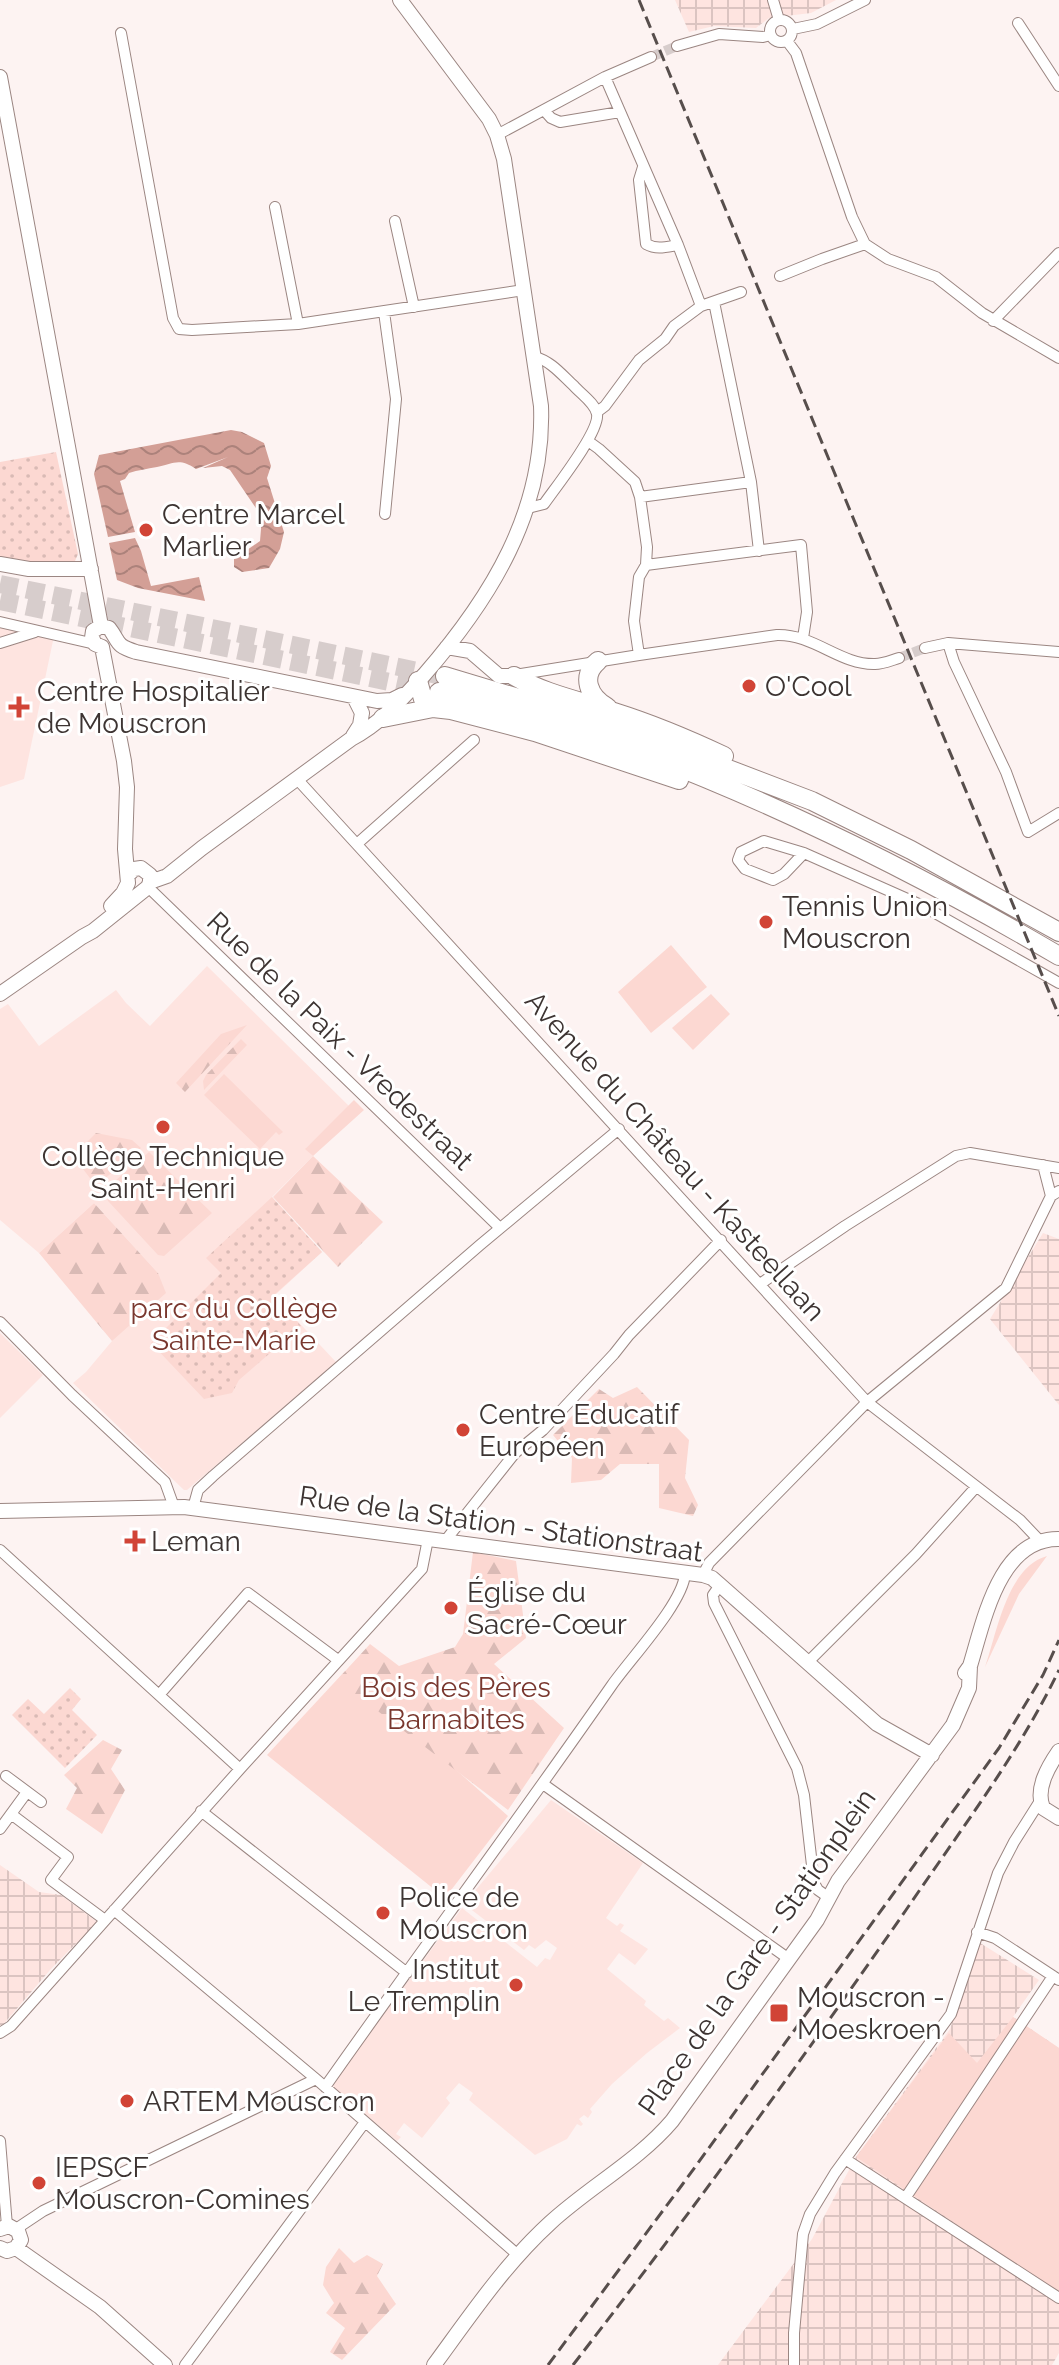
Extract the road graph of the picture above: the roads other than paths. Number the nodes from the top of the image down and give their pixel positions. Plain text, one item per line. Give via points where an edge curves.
1 (400, 0) edge
2 (773, 0) edge
3 (865, 0) edge
4 (779, 20) junction
5 (1018, 23) dead end
6 (793, 29) junction
7 (121, 33) dead end
8 (771, 35) junction
9 (787, 41) junction
10 (677, 46) tunnel mouth
11 (651, 57) tunnel mouth
12 (0, 77) edge
13 (605, 77) junction
14 (1059, 86) edge
15 (544, 110) junction
16 (620, 112) junction
17 (497, 135) junction
18 (643, 167) junction
19 (275, 207) dead end
20 (395, 221) dead end
21 (865, 244) junction
22 (678, 245) junction
23 (1059, 253) edge
24 (780, 276) dead end
25 (524, 290) junction
26 (741, 292) dead end
27 (714, 302) junction
28 (701, 306) junction
29 (414, 307) junction
30 (384, 312) junction
31 (993, 321) junction
32 (298, 324) junction
33 (535, 357) junction
34 (1059, 358) edge
35 (597, 412) junction
36 (588, 441) junction
37 (751, 482) junction
38 (640, 497) junction
39 (528, 508) junction
40 (385, 514) dead end
41 (759, 551) junction
42 (0, 564) edge
43 (646, 565) junction
44 (91, 569) junction
45 (0, 622) edge
46 (16, 625) junction
47 (461, 631) junction
48 (35, 632) junction
49 (14, 638) junction
50 (101, 638) junction
51 (803, 638) junction
52 (0, 643) edge
53 (948, 643) junction
54 (447, 647) junction
55 (925, 648) tunnel mouth
56 (136, 652) junction
57 (1059, 652) edge
58 (639, 655) junction
59 (899, 658) tunnel mouth
60 (598, 661) junction
61 (514, 676) junction
62 (111, 684) junction
63 (412, 687) junction
64 (439, 692) junction
65 (354, 697) junction
66 (616, 712) junction
67 (383, 718) junction
68 (351, 739) junction
69 (474, 740) dead end
70 (297, 779) junction
71 (812, 801) junction
72 (1059, 813) edge
73 (358, 843) junction
74 (804, 853) junction
75 (128, 878) junction
76 (147, 887) junction
77 (1059, 932) edge
78 (82, 937) junction
79 (1059, 956) edge
80 (1059, 983) edge
81 (0, 994) edge
82 (619, 1129) junction
83 (1043, 1165) junction
84 (1059, 1168) edge
85 (1055, 1193) edge
86 (500, 1228) junction
87 (721, 1240) junction
88 (760, 1284) junction
89 (0, 1322) edge
90 (867, 1402) junction
91 (976, 1487) junction
92 (174, 1507) junction
93 (193, 1508) junction
94 (0, 1511) edge
95 (428, 1539) junction
96 (1059, 1539) edge
97 (445, 1541) junction
98 (1040, 1541) junction
99 (0, 1550) edge
100 (685, 1574) junction
101 (703, 1575) junction
102 (720, 1585) junction
103 (338, 1660) junction
104 (807, 1663) junction
105 (159, 1695) junction
106 (1059, 1751) edge
107 (928, 1752) junction
108 (240, 1769) junction
109 (6, 1776) dead end
110 (543, 1784) junction
111 (27, 1792) junction
112 (1040, 1801) junction
113 (41, 1802) dead end
114 (201, 1811) junction
115 (11, 1814) junction
116 (1059, 1818) edge
117 (0, 1829) edge
118 (828, 1897) junction
119 (114, 1910) junction
120 (105, 1920) junction
121 (977, 1932) junction
122 (789, 1959) junction
123 (407, 1973) junction
124 (1056, 1978) edge
125 (0, 2033) edge
126 (321, 2083) junction
127 (365, 2122) junction
128 (0, 2141) edge
129 (845, 2159) junction
130 (906, 2197) junction
131 (8, 2228) edge
132 (0, 2248) edge
133 (16, 2248) junction
134 (518, 2255) junction
135 (1059, 2298) edge
136 (165, 2365) edge
137 (185, 2365) edge
138 (434, 2365) edge
139 (794, 2365) edge

1 - 17 main road
2 - 4 street
3 - 6 street via 817,24
4 - 6 street
4 - 8 street via 771,25
5 - 14 street
6 - 9 street
7 - 32 street via 179,329
8 - 9 street
8 - 10 street via 719,34
9 - 21 street via 796,53
11 - 13 street
12 - 44 main road
13 - 15 street
13 - 16 street
15 - 16 street via 560,122
15 - 17 street
16 - 18 street
17 - 25 main road
18 - 22 street
18 - 22 street via 639,180 646,244
19 - 32 street
20 - 29 street
21 - 24 street
21 - 31 street via 936,277
22 - 28 street
23 - 31 street
25 - 29 street
25 - 33 main road
26 - 27 street
27 - 28 street
27 - 37 street
28 - 35 street via 639,360
29 - 30 street
30 - 32 street
30 - 40 street via 396,399
31 - 34 street
33 - 35 street via 546,360
33 - 39 main road via 541,433
35 - 36 street
36 - 38 street via 635,482
36 - 39 street via 544,504
37 - 38 street
37 - 41 street
38 - 43 street
39 - 47 main road via 512,548
41 - 43 street
41 - 51 street via 801,545 807,612
42 - 44 main road
43 - 58 street via 639,577 634,621
44 - 50 main road
45 - 46 street
46 - 48 street
46 - 49 street
47 - 54 main road
47 - 61 main road
48 - 49 street
48 - 50 street
49 - 52 street
50 - 56 main road
50 - 62 main road
51 - 58 street via 777,635
51 - 59 street via 858,662 877,665
53 - 55 street
53 - 57 street
53 - 72 street via 1028,832
54 - 61 main road via 470,651 499,676
54 - 63 main road
56 - 62 main road via 117,662
56 - 65 main road
58 - 60 street
60 - 61 street
60 - 66 highway via 587,682 590,691
61 - 66 highway
62 - 75 main road via 124,761
63 - 64 highway via 423,699
63 - 65 main road via 384,701
63 - 67 main road
64 - 67 highway
64 - 71 highway via 634,733
64 - 79 highway via 451,710 535,732 728,797 751,799 911,875
65 - 68 main road via 362,719
66 - 71 highway via 687,738
67 - 68 main road
68 - 70 main road
69 - 73 street
70 - 73 street, Avenue du Château - Kasteellaan
70 - 76 main road
71 - 77 highway
73 - 82 street, Avenue du Château - Kasteellaan
74 - 74 street via 764,841 741,852 738,860 745,869 773,880
74 - 80 street via 921,905
75 - 76 main road via 133,890
75 - 76 main road via 141,868 148,872
75 - 78 main road via 118,899
76 - 78 main road
76 - 86 street, Rue de la Paix - Vredestraat
78 - 81 main road
82 - 86 street
82 - 87 street, Avenue du Château - Kasteellaan
83 - 84 street
83 - 85 street
83 - 88 street via 970,1153 956,1156
85 - 90 street via 1006,1288
86 - 93 street via 213,1476 198,1490
87 - 88 street, Avenue du Château - Kasteellaan
87 - 97 street via 543,1430 515,1453
88 - 90 street, Avenue du Château - Kasteellaan
89 - 92 street via 165,1482
90 - 91 street, Avenue du Château - Kasteellaan
90 - 101 street
91 - 98 street, Avenue du Château - Kasteellaan
91 - 104 street
92 - 93 main road, Rue de la Station - Stationstraat
92 - 94 main road, Rue de la Station - Stationstraat
93 - 95 main road, Rue de la Station - Stationstraat
95 - 97 main road, Rue de la Station - Stationstraat
95 - 103 street via 422,1569
96 - 98 main road
97 - 100 main road, Rue de la Station - Stationstraat
98 - 107 main road, Place de la Gare - Stationplein via 1000,1578 970,1666 966,1699 956,1720
99 - 105 street
100 - 101 main road, Rue de la Station - Stationstraat
100 - 110 street via 684,1585 665,1614
101 - 102 main road, Rue de la Station - Stationstraat
102 - 104 main road, Rue de la Station - Stationstraat
102 - 118 street via 714,1603 797,1768 814,1883
103 - 105 street via 248,1593
103 - 108 street
104 - 107 main road, Rue de la Station - Stationstraat via 882,1728
105 - 108 street
106 - 112 main road via 1045,1776
107 - 118 main road, Place de la Gare - Stationplein via 910,1770 903,1789
108 - 114 street
109 - 111 street
110 - 122 street
110 - 123 street
111 - 113 street
111 - 115 street
112 - 116 main road
112 - 121 street via 1005,1859
114 - 119 street
114 - 123 street
115 - 117 street
115 - 120 street via 68,1857 51,1880
118 - 122 main road, Place de la Gare - Stationplein
119 - 120 street
119 - 126 street
120 - 125 street
121 - 124 street
121 - 129 street via 951,2014
122 - 134 main road, Place de la Gare - Stationplein via 672,2121
123 - 126 street
124 - 130 street
126 - 127 street
126 - 131 street
127 - 134 street
127 - 137 street
128 - 131 street
129 - 130 street
129 - 139 street via 805,2224
130 - 135 street
131 - 133 main road via 21,2240
132 - 133 main road
133 - 136 main road via 85,2295
134 - 138 main road, Place de la Gare - Stationplein

